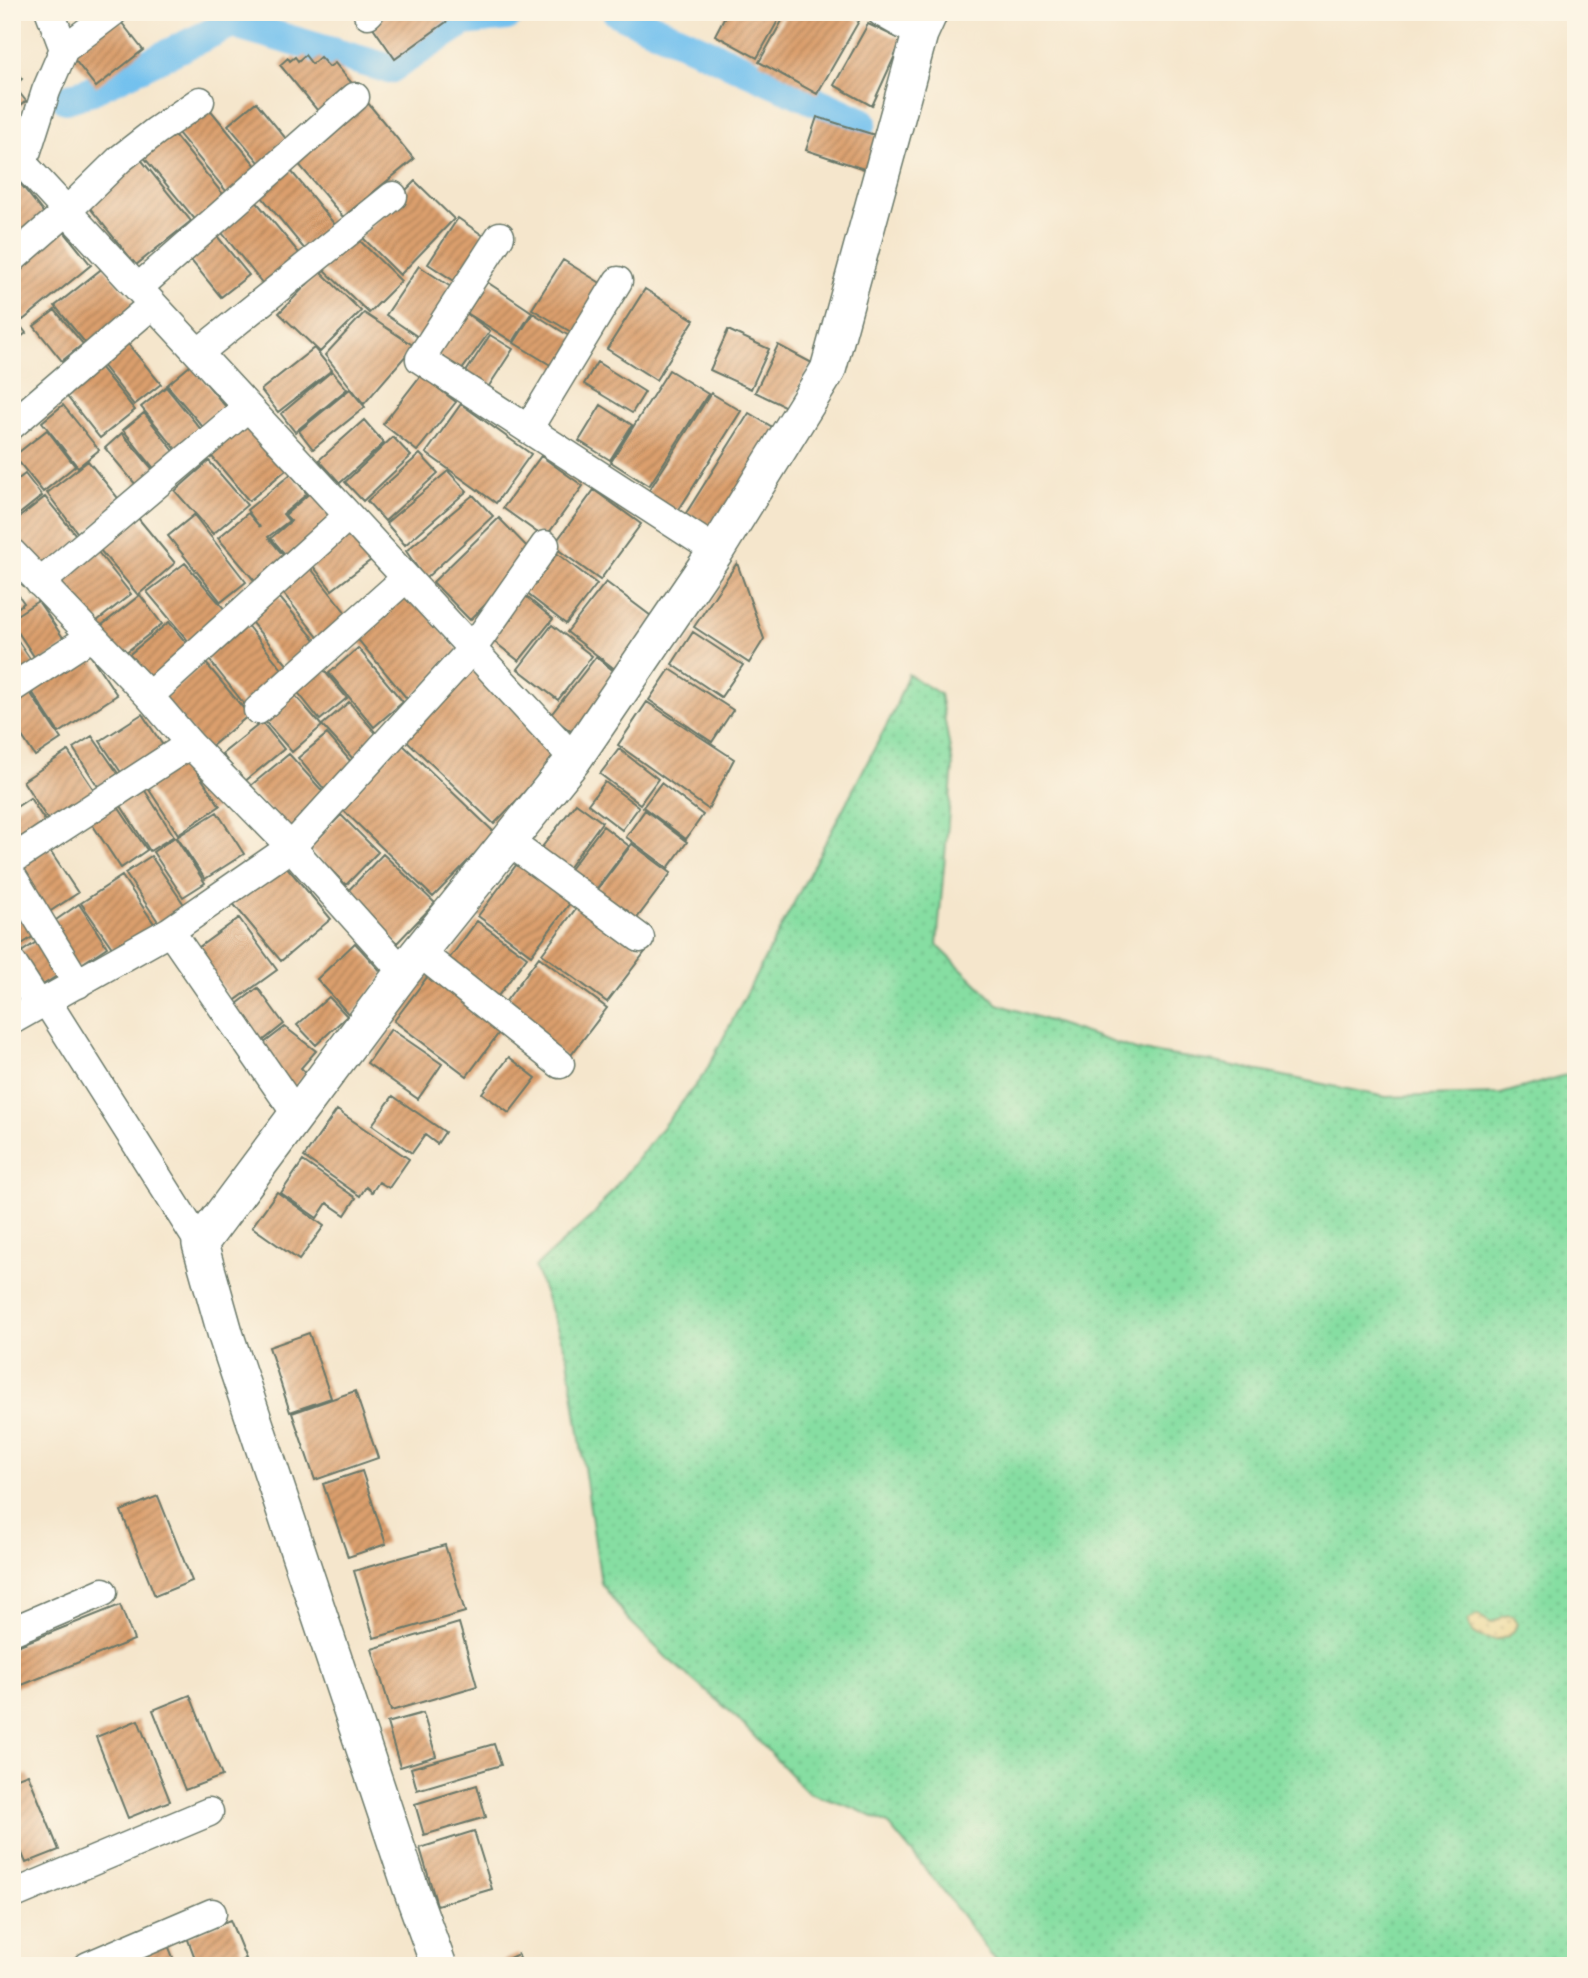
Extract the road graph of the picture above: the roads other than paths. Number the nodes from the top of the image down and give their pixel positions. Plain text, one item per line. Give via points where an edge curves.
1 (50, 12) edge
2 (113, 12) edge
3 (881, 12) edge
4 (925, 23) edge
5 (64, 49) junction
6 (355, 97) dead end
7 (200, 102) dead end
8 (18, 158) edge
9 (393, 196) dead end
10 (67, 211) junction
11 (500, 236) dead end
12 (12, 259) edge
13 (618, 281) dead end
14 (145, 296) junction
15 (198, 353) junction
16 (248, 407) junction
17 (12, 425) edge
18 (527, 429) junction
19 (348, 516) junction
20 (545, 545) dead end
21 (716, 551) junction
22 (12, 553) edge
23 (407, 578) junction
24 (40, 583) junction
25 (92, 636) junction
26 (472, 649) junction
27 (12, 688) edge
28 (149, 696) junction
29 (258, 710) dead end
30 (190, 744) junction
31 (574, 760) junction
32 (508, 841) junction
33 (291, 847) junction
34 (12, 860) edge
35 (12, 876) edge
36 (170, 932) junction
37 (640, 939) dead end
38 (411, 962) junction
39 (12, 963) edge
40 (78, 984) junction
41 (43, 1003) junction
42 (12, 1020) edge
43 (560, 1064) dead end
44 (297, 1115) junction
45 (200, 1244) junction
46 (103, 1592) dead end
47 (12, 1631) edge
48 (209, 1812) dead end
49 (12, 1895) edge
50 (212, 1913) dead end
51 (88, 1966) edge
52 (439, 1966) edge

1 - 5 street
2 - 5 street
3 - 4 street
4 - 21 street via 828,370
5 - 8 street
6 - 14 street
7 - 10 street via 120,159
8 - 10 street
9 - 15 street
10 - 12 street
10 - 14 street
11 - 18 street via 420,359
13 - 18 street
14 - 15 street
14 - 17 street
15 - 16 street
16 - 19 street
16 - 24 street
18 - 21 street
19 - 23 street
19 - 28 street
20 - 26 street
21 - 31 street
22 - 24 street
23 - 26 street
23 - 29 street
24 - 25 street
25 - 27 street
25 - 28 street
26 - 31 street
26 - 33 street
28 - 30 street
30 - 33 street
30 - 34 street
31 - 32 street
32 - 37 street
32 - 38 street
33 - 36 street
33 - 38 street
35 - 40 street
36 - 40 street
36 - 44 street
38 - 43 street
38 - 44 street
39 - 41 street
40 - 41 street
41 - 42 street
41 - 45 street
44 - 45 street
45 - 52 street via 226,1336
46 - 47 street
48 - 49 street
50 - 51 street

